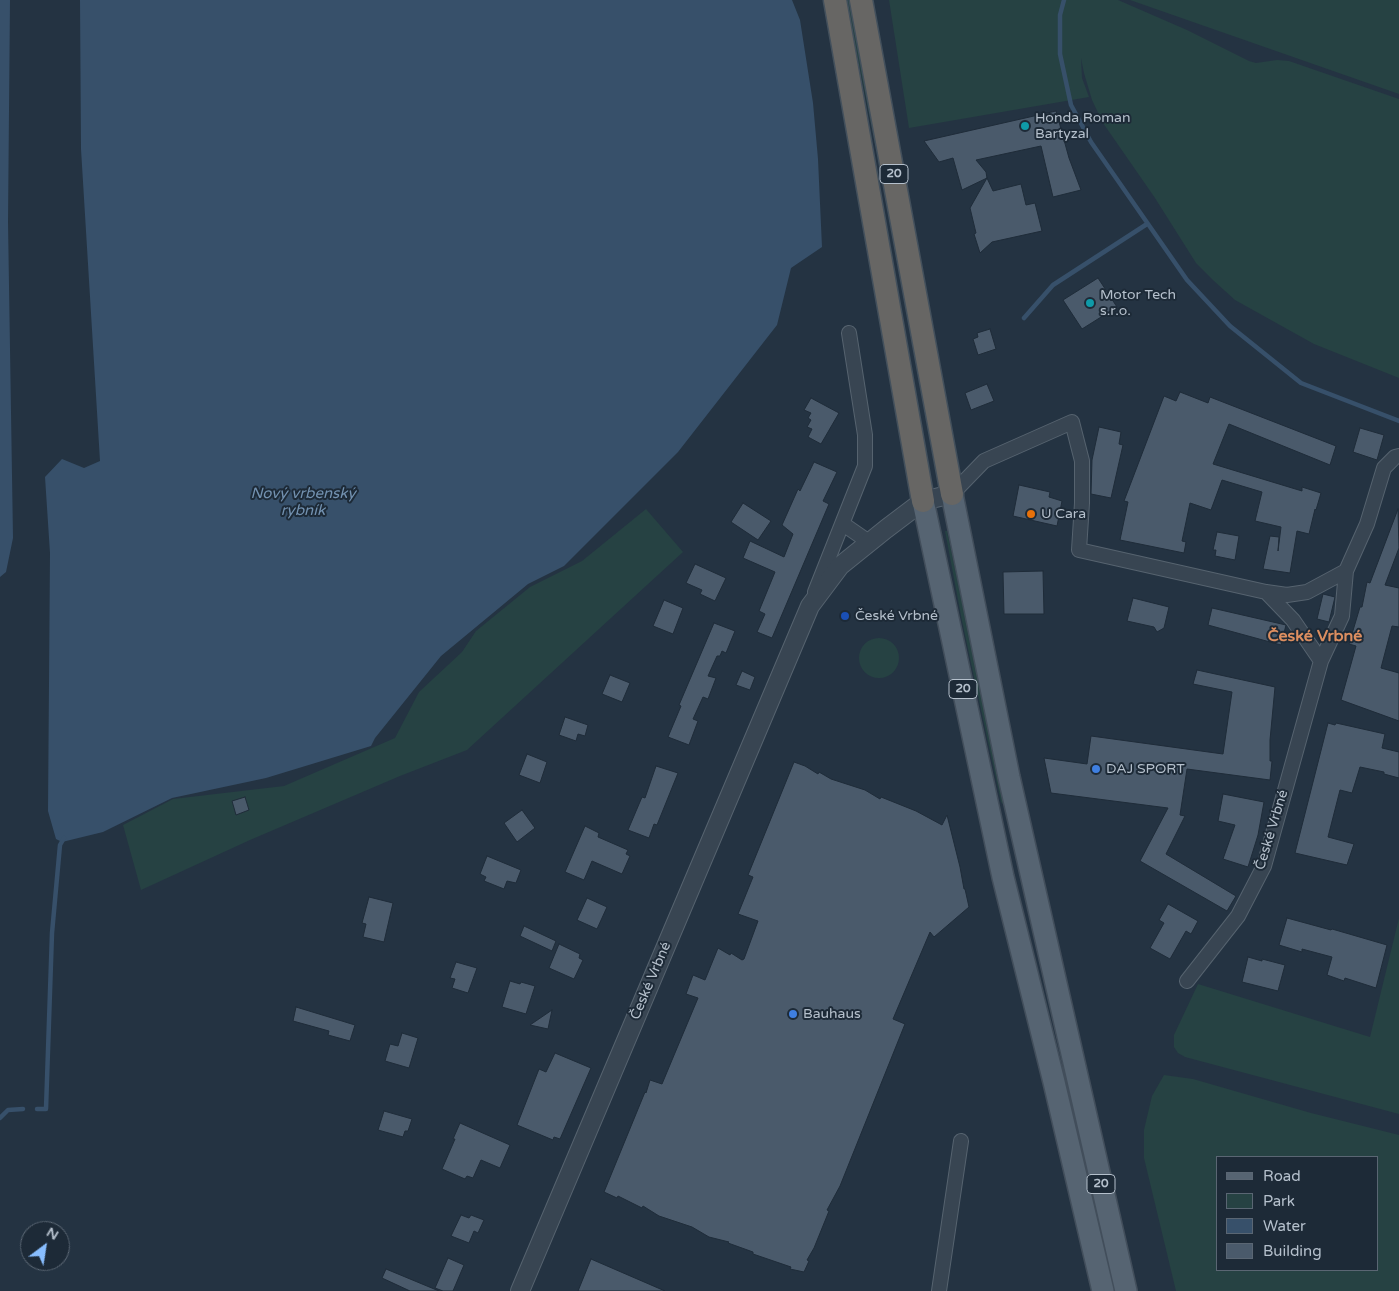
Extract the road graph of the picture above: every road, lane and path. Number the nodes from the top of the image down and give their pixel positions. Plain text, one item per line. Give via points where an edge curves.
1 (835, 0) edge
2 (862, 0) edge
3 (849, 333) dead end
4 (1399, 456) edge
5 (952, 494) junction
6 (923, 501) junction
7 (843, 524) junction
8 (869, 542) junction
9 (1346, 571) junction
10 (1266, 592) junction
11 (810, 606) junction
12 (1321, 661) junction
13 (1187, 981) dead end
14 (1077, 1078) junction
15 (1054, 1082) junction
16 (961, 1141) dead end
17 (520, 1291) edge
18 (939, 1291) edge
19 (1102, 1291) edge
20 (1126, 1291) edge

1 - 6 highway, 20
2 - 5 highway, 20
3 - 7 street via 866,435 864,466
4 - 9 street, České Vrbné via 1384,468 1367,524
5 - 6 street, České Vrbné
5 - 10 street via 984,462 1072,422 1082,461 1079,550
5 - 14 main road, 20 via 1009,777
6 - 8 street, České Vrbné
6 - 15 main road, 20 via 1003,877
7 - 8 street
7 - 11 street
8 - 11 street, České Vrbné via 840,566
9 - 10 street via 1308,592 1287,595
9 - 12 street, České Vrbné via 1342,616
10 - 12 street via 1293,620
11 - 17 street, České Vrbné
12 - 13 street, České Vrbné via 1264,866 1238,916
14 - 15 street
14 - 20 main road, 20
15 - 19 main road, 20
16 - 18 street

